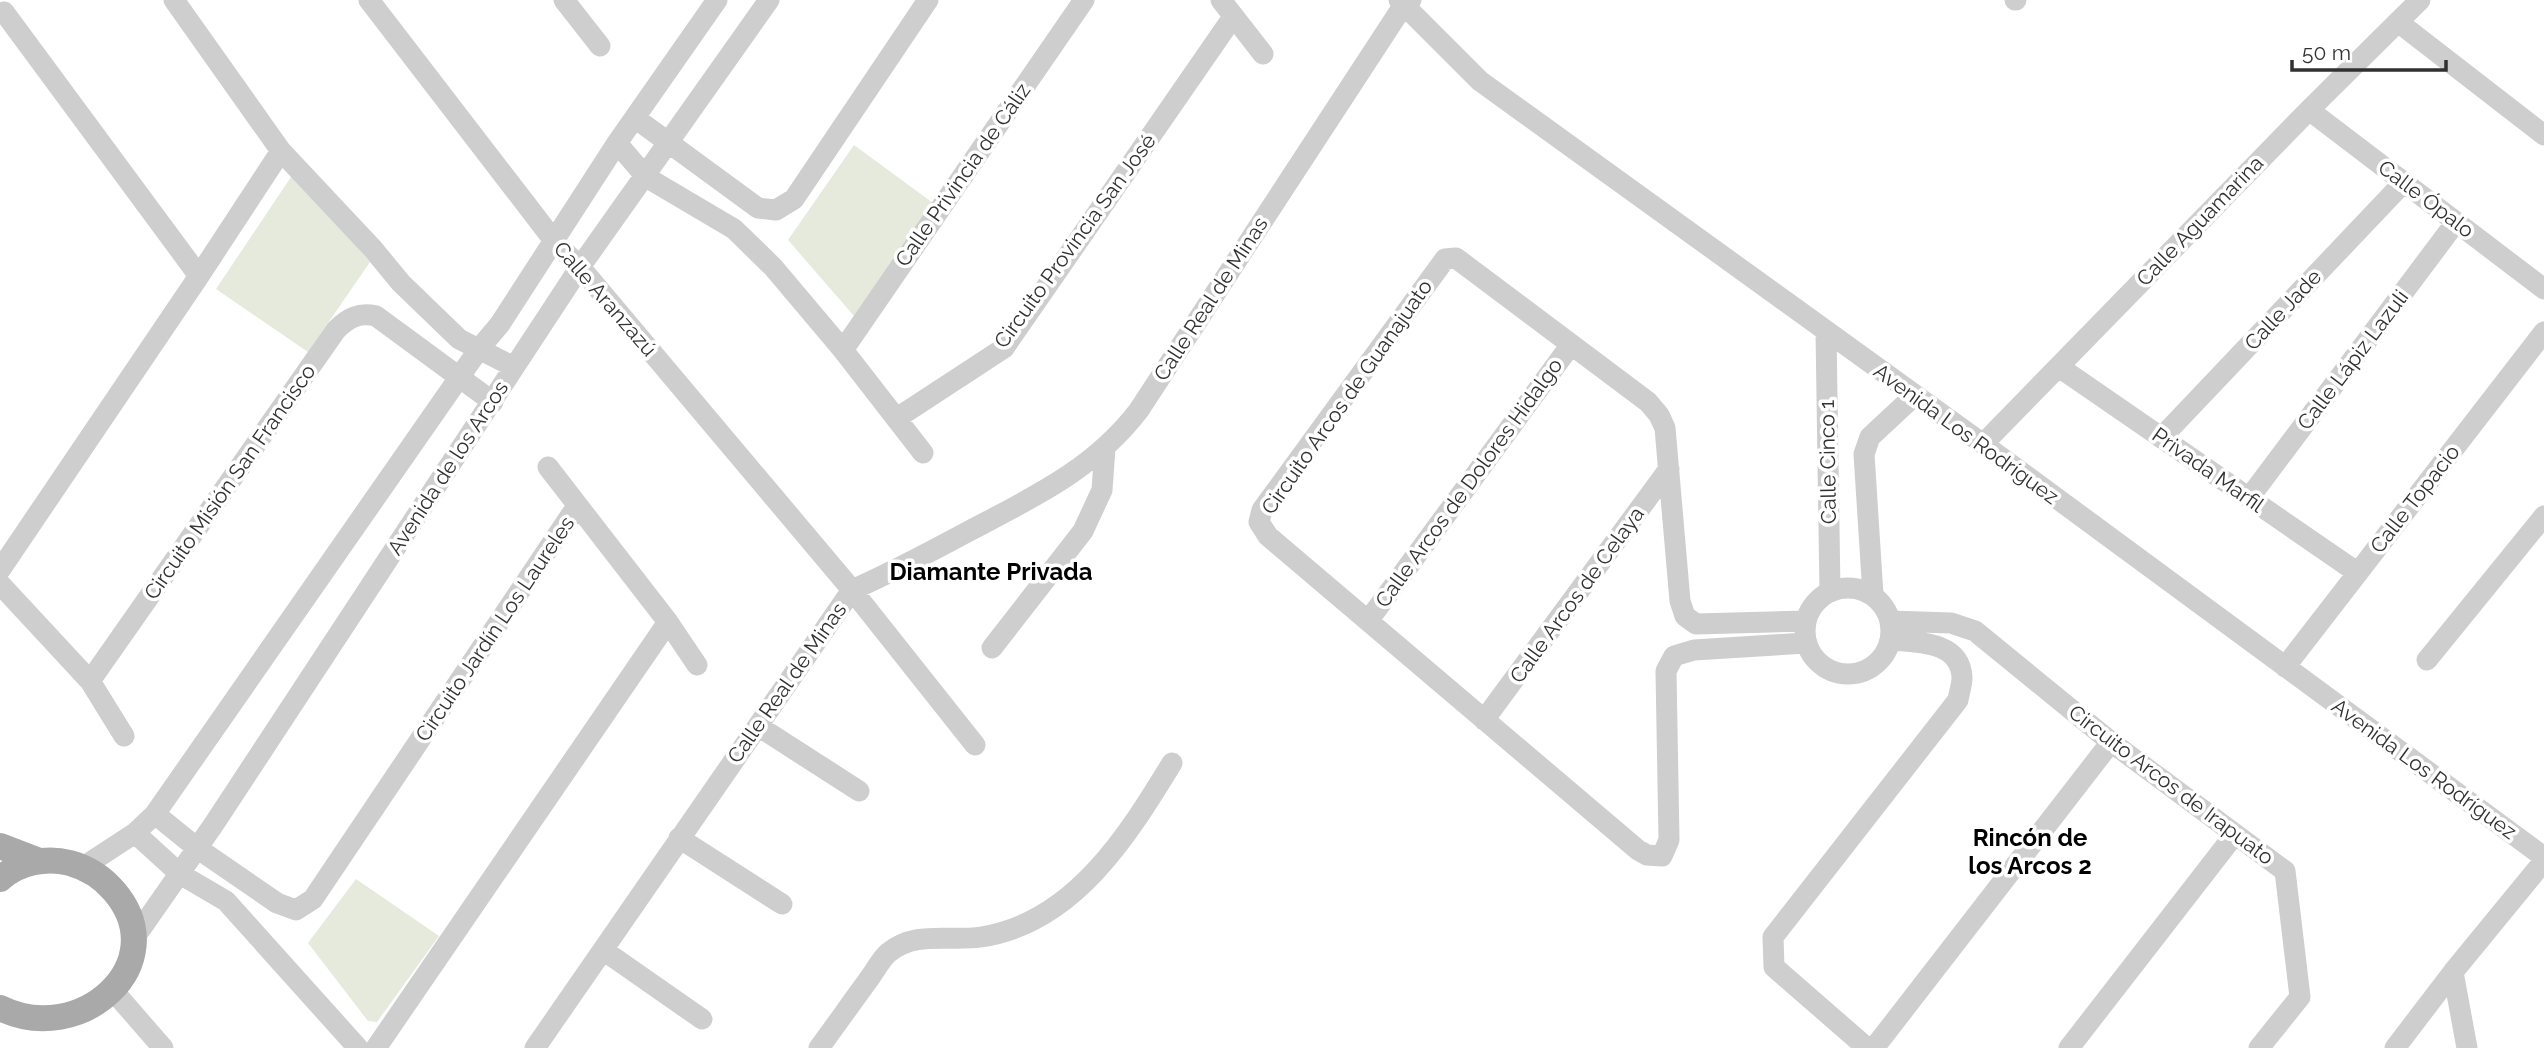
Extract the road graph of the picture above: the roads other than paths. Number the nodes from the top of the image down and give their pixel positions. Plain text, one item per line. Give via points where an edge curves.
1 (174, 0) edge
2 (369, 0) edge
3 (564, 0) edge
4 (717, 0) edge
5 (769, 0) edge
6 (928, 0) edge
7 (1084, 0) edge
8 (2420, 0) edge
9 (1404, 2) edge
10 (1227, 8) edge
11 (6, 10) edge
12 (2398, 22) junction
13 (600, 46) dead end
14 (1263, 54) dead end
15 (2309, 110) junction
16 (635, 118) junction
17 (2544, 135) edge
18 (617, 143) junction
19 (669, 144) junction
20 (281, 151) junction
21 (646, 177) junction
22 (2404, 182) junction
23 (2456, 222) junction
24 (555, 242) junction
25 (580, 267) junction
26 (199, 276) junction
27 (2544, 289) edge
28 (2544, 331) edge
29 (1826, 332) junction
30 (1570, 346) junction
31 (479, 349) junction
32 (843, 350) junction
33 (514, 367) junction
34 (2059, 367) junction
35 (458, 378) junction
36 (1914, 396) junction
37 (492, 402) junction
38 (897, 418) junction
39 (2161, 438) junction
40 (1983, 444) junction
41 (1105, 448) junction
42 (923, 453) dead end
43 (548, 467) dead end
44 (1669, 470) junction
45 (2249, 498) junction
46 (577, 506) junction
47 (2544, 516) edge
48 (0, 570) edge
49 (2358, 573) junction
50 (0, 584) edge
51 (852, 590) junction
52 (1830, 592) junction
53 (1872, 595) junction
54 (1368, 621) junction
55 (1806, 621) junction
56 (668, 622) junction
57 (1890, 631) junction
58 (1806, 643) junction
59 (992, 648) dead end
60 (2427, 660) dead end
61 (697, 665) dead end
62 (2285, 667) junction
63 (90, 681) junction
64 (1484, 720) junction
65 (758, 726) junction
66 (124, 736) dead end
67 (2111, 742) junction
68 (975, 745) dead end
69 (1172, 763) dead end
70 (859, 790) dead end
71 (155, 814) junction
72 (135, 833) junction
73 (2235, 835) junction
74 (680, 838) junction
75 (0, 846) edge
76 (197, 848) junction
77 (2544, 859) edge
78 (39, 861) junction
79 (83, 867) junction
80 (180, 874) junction
81 (0, 879) edge
82 (782, 904) dead end
83 (133, 940) junction
84 (603, 950) junction
85 (2453, 971) junction
86 (116, 994) junction
87 (0, 1008) edge
88 (702, 1019) dead end
89 (163, 1048) edge
90 (358, 1048) edge
91 (376, 1048) edge
92 (535, 1048) edge
93 (819, 1048) edge
94 (1867, 1048) edge
95 (1874, 1048) edge
96 (2069, 1048) edge
97 (2259, 1048) edge
98 (2395, 1048) edge
99 (2467, 1048) edge

1 - 20 street
2 - 24 street, Calle Aranzazú
3 - 13 street
4 - 16 street, Avenida de los Arcos
5 - 19 street, Avenida de los Arcos
6 - 19 street via 794,199 776,210 758,208
7 - 32 street, Calle Privincia de Cáliz
8 - 12 street, Calle Aguamarina
9 - 29 street, Avenida Los Rodríguez via 1480,81
9 - 41 street, Calle Real de Minas via 1139,410
10 - 14 street, Circuito Provincia San José
10 - 38 street, Circuito Provincia San José via 1004,348
11 - 26 street
12 - 15 street, Calle Aguamarina
12 - 17 street
15 - 22 street, Calle Ópalo
15 - 34 street, Calle Aguamarina
16 - 18 street, Avenida de los Arcos
16 - 19 street
18 - 21 street
18 - 24 street, Avenida de los Arcos
19 - 21 street, Avenida de los Arcos
20 - 26 street
20 - 31 street via 401,283 459,339
21 - 25 street, Avenida de los Arcos
21 - 32 street via 734,229 773,267
22 - 23 street, Calle Ópalo
22 - 39 street, Calle Jade
23 - 27 street, Calle Ópalo
23 - 45 street, Calle Lápiz Lazuli
24 - 25 street, Calle Aranzazú
24 - 31 street, Avenida de los Arcos
25 - 33 street, Avenida de los Arcos
25 - 51 street, Calle Aranzazú
26 - 48 street
28 - 49 street, Calle Topacio
29 - 36 street, Avenida Los Rodríguez
29 - 52 street, Calle Cinco 1
30 - 44 street, Circuito Arcos de Guanajuato via 1660,415
30 - 54 street, Calle Arcos de Dolores Hidalgo
30 - 54 street, Circuito Arcos de Guanajuato via 1456,258 1445,260 1437,270 1262,510 1259,522 1268,536
31 - 33 street
31 - 35 street, Avenida de los Arcos
32 - 38 street
33 - 37 street, Avenida de los Arcos
34 - 39 street, Privada Marfil
34 - 40 street, Calle Aguamarina
35 - 37 street, Circuito Misión San Francisco
35 - 63 street, Circuito Misión San Francisco via 376,316 345,321
35 - 71 street, Avenida de los Arcos
36 - 40 street, Avenida Los Rodríguez
36 - 53 street via 1870,437 1864,454
37 - 76 street, Avenida de los Arcos
38 - 42 street
39 - 45 street, Privada Marfil
40 - 62 street, Avenida Los Rodríguez
41 - 51 street, Calle Real de Minas via 1026,502
41 - 59 street via 1102,491 1083,531
43 - 46 street
44 - 55 street, Circuito Arcos de Guanajuato via 1685,616 1696,624
44 - 64 street, Calle Arcos de Celaya
45 - 49 street, Privada Marfil
46 - 56 street, Circuito Jardín Los Laureles
46 - 76 street, Circuito Jardín Los Laureles via 313,900 296,910 277,904
47 - 60 street
49 - 62 street, Calle Topacio
50 - 63 street
51 - 65 street, Calle Real de Minas
51 - 68 street, Calle Aranzazú
52 - 53 street via 1859,589
52 - 55 street via 1819,599
53 - 57 street via 1884,606
54 - 64 street, Circuito Arcos de Guanajuato
55 - 58 street
56 - 61 street, Circuito Jardín Los Laureles
56 - 91 street
57 - 58 street via 1884,655 1857,674 1826,668
57 - 67 street, Circuito Arcos de Irapuato via 1951,623 1975,631
57 - 94 street via 1934,644 1954,656 1962,676 1958,700 1773,937 1774,967
58 - 64 street, Circuito Arcos de Guanajuato via 1694,650 1674,656 1666,671 1669,840 1662,856 1638,850
62 - 77 street, Avenida Los Rodríguez
63 - 66 street
65 - 70 street
65 - 74 street, Calle Real de Minas
67 - 73 street, Circuito Arcos de Irapuato
67 - 95 street
69 - 93 street via 1110,856 1063,902 1019,927 980,937 912,940 887,953
71 - 72 street, Avenida de los Arcos
71 - 76 street, Circuito Jardín Los Laureles
72 - 79 street, Avenida de los Arcos
72 - 80 street
73 - 96 street
73 - 97 street, Circuito Arcos de Irapuato via 2285,871 2299,984 2300,997
74 - 82 street
74 - 84 street, Calle Real de Minas
75 - 78 main road
76 - 80 street, Avenida de los Arcos
77 - 85 street
78 - 79 main road via 59,860
78 - 81 main road
79 - 83 main road via 104,880 121,899
80 - 83 street, Avenida de los Arcos
80 - 90 street via 226,901
83 - 86 main road via 128,971
84 - 88 street
84 - 92 street, Calle Real de Minas
85 - 98 street
85 - 99 street
86 - 87 main road via 65,1031 15,1018
86 - 89 street

